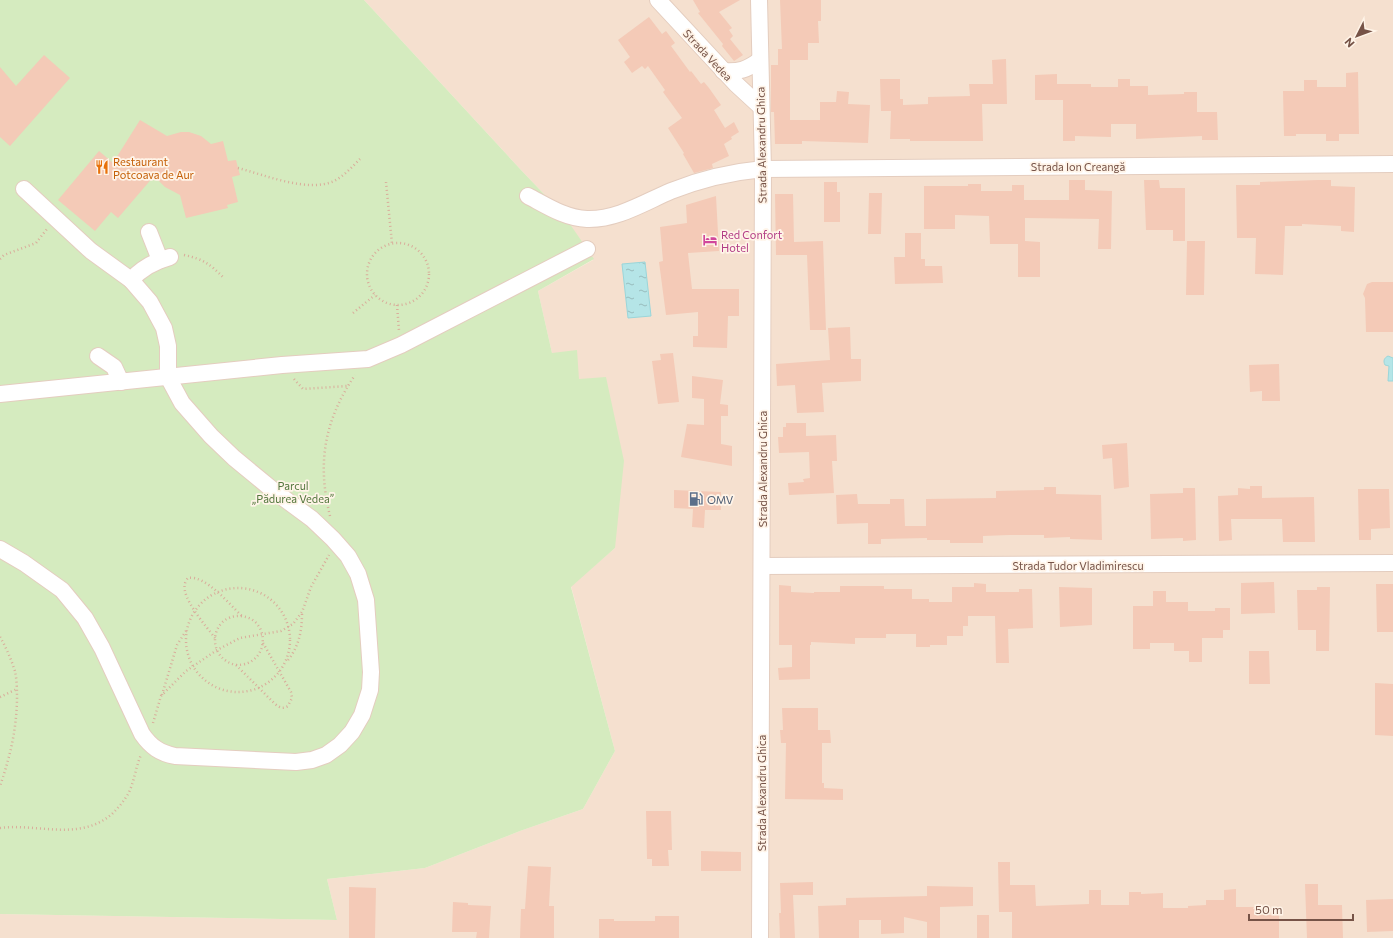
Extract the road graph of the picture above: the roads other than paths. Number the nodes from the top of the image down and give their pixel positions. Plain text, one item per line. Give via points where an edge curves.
1 (658, 0) edge
2 (759, 0) edge
3 (760, 60) junction
4 (723, 71) junction
5 (761, 107) junction
6 (1393, 164) edge
7 (763, 169) junction
8 (24, 188) dead end
9 (528, 196) dead end
10 (149, 232) dead end
11 (587, 249) dead end
12 (131, 280) junction
13 (98, 356) dead end
14 (168, 377) junction
15 (121, 382) junction
16 (0, 394) edge
17 (0, 549) edge
18 (1393, 563) edge
19 (762, 566) junction
20 (760, 938) edge

1 - 4 street, Strada Vedea
2 - 3 street, Strada Alexandru Ghica
3 - 4 street via 738,72
3 - 5 street, Strada Alexandru Ghica
4 - 5 street, Strada Vedea
5 - 7 street, Strada Alexandru Ghica
6 - 7 street, Strada Ion Creangă
7 - 9 street, Strada Ion Creangă via 737,171 706,179 601,218 578,218 563,214
7 - 19 street, Strada Alexandru Ghica
8 - 12 street via 90,251
10 - 12 street via 165,258 139,271
11 - 14 street via 401,345 368,359
12 - 14 street via 150,302 164,328 168,346
13 - 15 street via 114,367
14 - 15 street
14 - 17 street via 182,403 211,436 274,491 312,519 348,556 358,574 366,600 370,690 362,715 340,745 312,760 296,762 175,756 155,749 148,743 135,720 102,648 85,618 62,590
15 - 16 street
18 - 19 street, Strada Tudor Vladimirescu
19 - 20 street, Strada Alexandru Ghica

